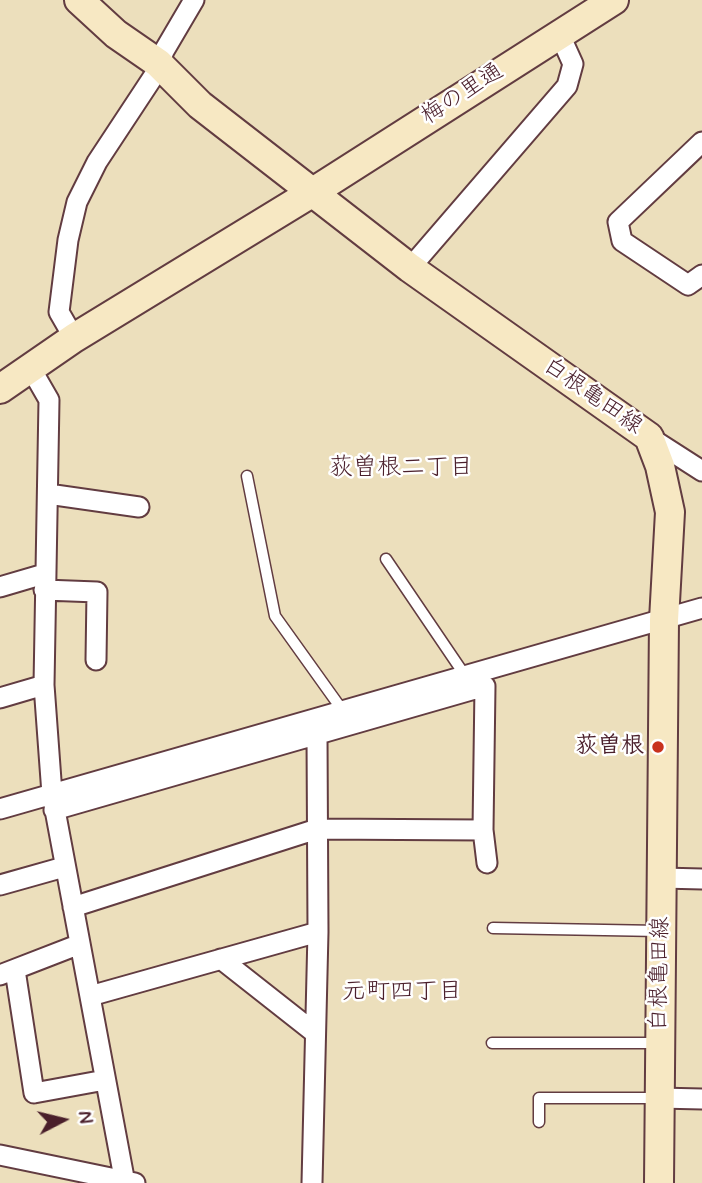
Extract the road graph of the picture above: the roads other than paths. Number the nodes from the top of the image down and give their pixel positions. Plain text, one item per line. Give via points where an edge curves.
1 (79, 0) edge
2 (194, 0) edge
3 (614, 0) edge
4 (559, 33) junction
5 (158, 63) junction
6 (702, 142) edge
7 (313, 192) junction
8 (410, 268) junction
9 (702, 275) edge
10 (74, 338) junction
11 (30, 367) junction
12 (0, 389) edge
13 (649, 437) junction
14 (702, 471) edge
15 (247, 476) dead end
16 (48, 494) junction
17 (139, 507) dead end
18 (387, 559) dead end
19 (44, 582) junction
20 (0, 587) edge
21 (702, 608) edge
22 (664, 620) junction
23 (96, 660) dead end
24 (464, 674) junction
25 (44, 685) junction
26 (0, 698) edge
27 (343, 711) junction
28 (317, 735) junction
29 (53, 802) junction
30 (0, 809) edge
31 (317, 829) junction
32 (483, 830) junction
33 (487, 863) dead end
34 (64, 867) junction
35 (662, 878) junction
36 (702, 878) edge
37 (0, 885) edge
38 (73, 907) junction
39 (493, 928) dead end
40 (661, 931) junction
41 (318, 932) junction
42 (80, 944) junction
43 (220, 959) junction
44 (7, 973) edge
45 (89, 996) junction
46 (315, 1033) junction
47 (492, 1043) dead end
48 (660, 1043) junction
49 (105, 1080) junction
50 (659, 1098) junction
51 (702, 1099) edge
52 (539, 1122) dead end
53 (0, 1156) edge
54 (129, 1182) edge
55 (312, 1183) edge
56 (659, 1183) edge

1 - 5 main road, 白根亀田線 via 116,34
2 - 5 street
3 - 4 main road, 梅の里通
4 - 7 main road, 梅の里通
4 - 8 street via 573,64 567,86
5 - 7 main road, 白根亀田線 via 200,105
5 - 10 street via 77,202 58,312
6 - 9 street via 618,222 622,242 688,285
7 - 8 main road, 白根亀田線
7 - 10 main road, 梅の里通
8 - 13 main road, 白根亀田線
10 - 11 main road, 梅の里通
11 - 12 main road, 梅の里通
11 - 16 street via 49,400
13 - 14 street
13 - 22 main road, 白根亀田線 via 670,512
15 - 27 lane via 275,616
16 - 17 street
16 - 19 street
18 - 24 lane
19 - 20 street
19 - 23 street via 97,592
19 - 25 street
21 - 22 street
22 - 24 street
22 - 35 main road, 白根亀田線
24 - 27 street
25 - 26 street
25 - 29 street
27 - 29 street
28 - 29 street
28 - 31 street
28 - 32 street via 485,686
29 - 30 street
29 - 34 street
31 - 32 street
31 - 38 street
31 - 41 street
32 - 33 street
34 - 37 street
34 - 38 street
35 - 36 street
35 - 40 main road, 白根亀田線
38 - 42 street
39 - 40 lane
40 - 48 main road, 白根亀田線
41 - 43 street
41 - 46 street
42 - 44 street
42 - 45 street
43 - 45 street
43 - 46 street
44 - 49 street via 34,1093
45 - 49 street
46 - 55 street
47 - 48 lane
48 - 50 main road, 白根亀田線
49 - 54 street
50 - 51 street
50 - 52 lane via 539,1098
50 - 56 main road, 白根亀田線
53 - 54 street

